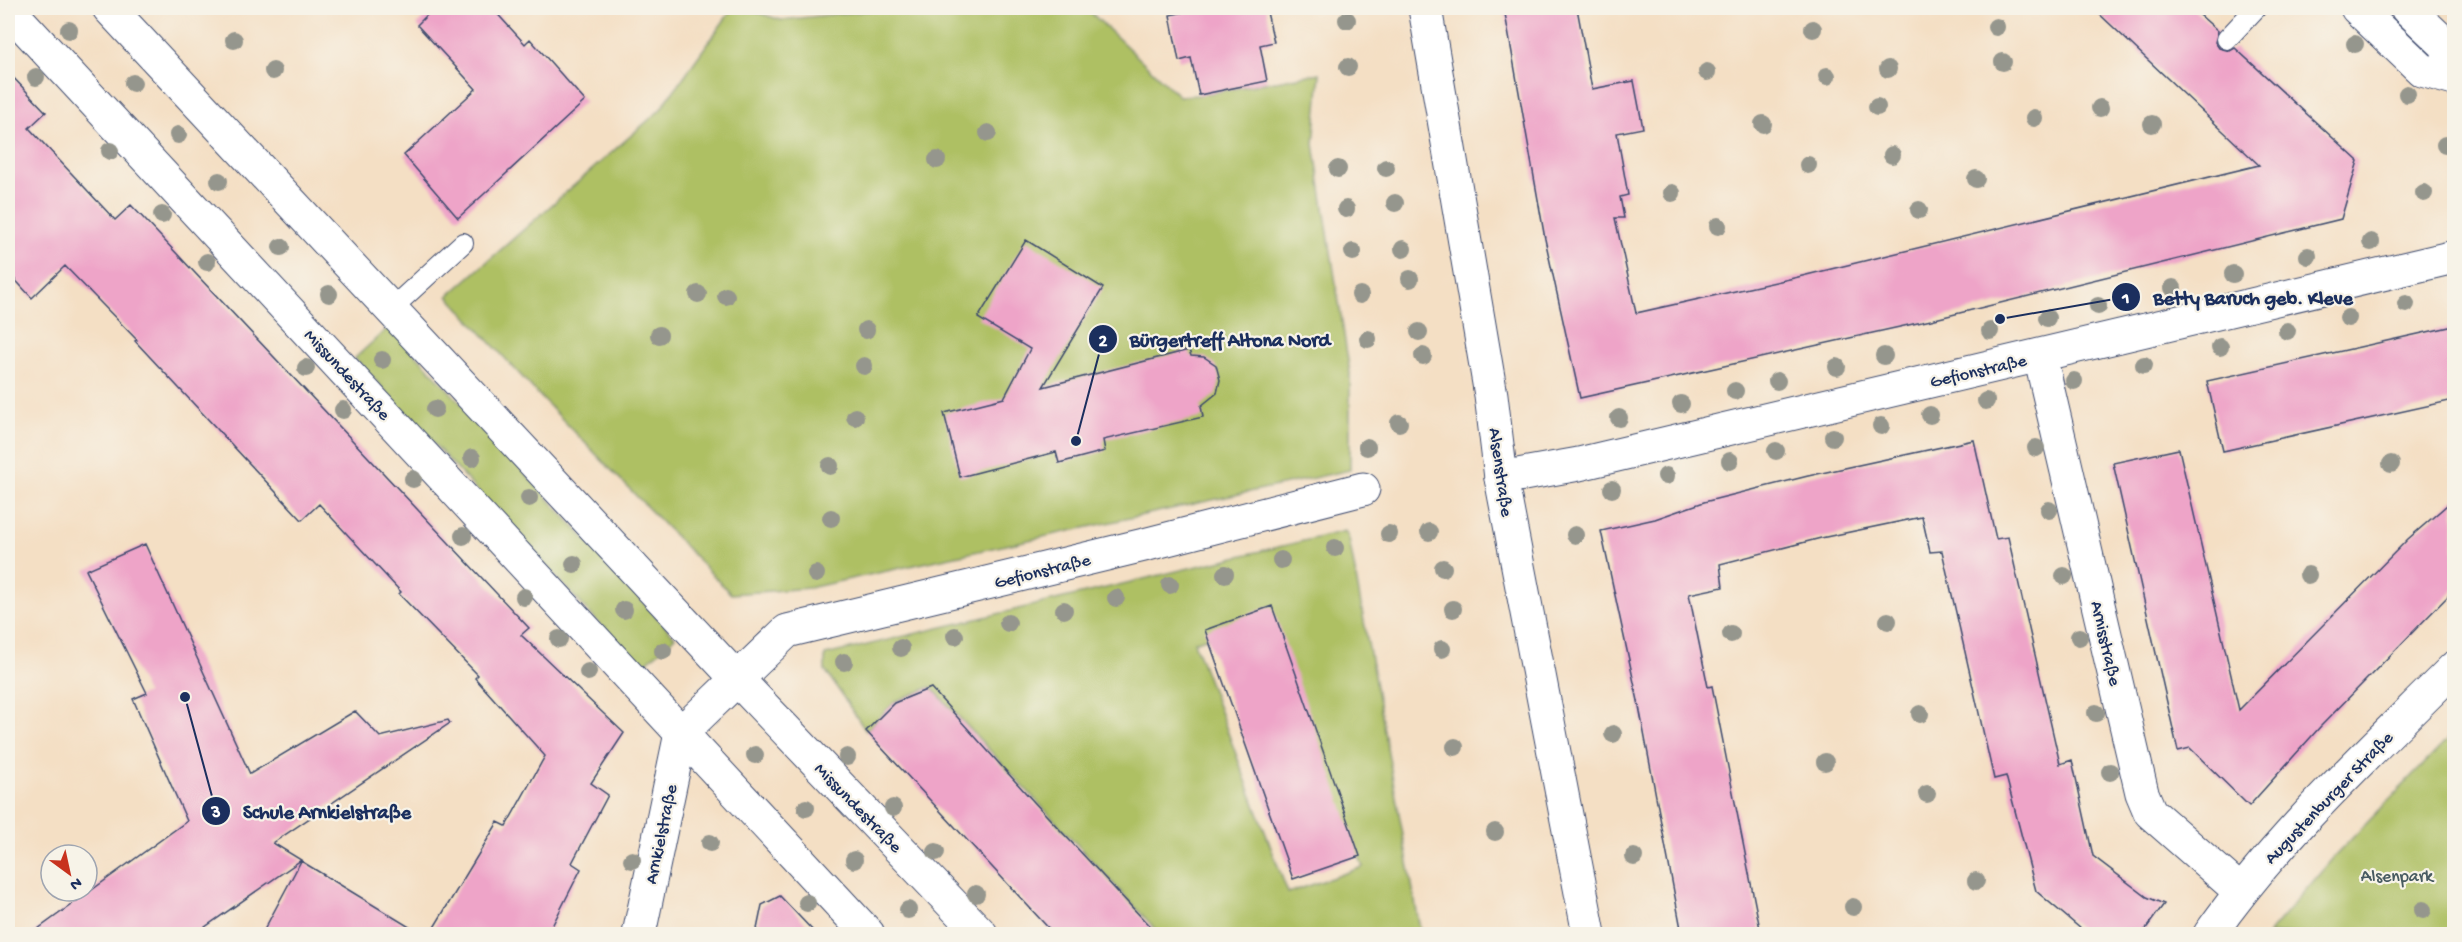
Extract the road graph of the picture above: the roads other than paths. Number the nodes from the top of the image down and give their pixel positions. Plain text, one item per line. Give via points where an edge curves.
1 (109, 8) edge
2 (1425, 8) edge
3 (2256, 8) edge
4 (2357, 8) edge
5 (2407, 8) edge
6 (13, 14) edge
7 (2227, 39) dead end
8 (2454, 70) edge
9 (2454, 79) edge
10 (463, 243) dead end
11 (2454, 257) edge
12 (391, 309) junction
13 (2040, 356) junction
14 (1501, 478) junction
15 (1363, 489) dead end
16 (2454, 668) edge
17 (737, 679) junction
18 (681, 733) junction
19 (2240, 891) junction
20 (639, 934) edge
21 (868, 934) edge
22 (981, 934) edge
23 (1589, 934) edge
24 (2210, 934) edge

1 - 12 street, Missundestraße
2 - 14 street, Alsenstraße via 1491,395
3 - 7 lane
4 - 9 street via 2422,70
5 - 8 street via 2446,45
6 - 18 street, Missundestraße
10 - 12 lane
11 - 13 street, Gefionstraße
12 - 17 street, Missundestraße
13 - 14 street, Gefionstraße via 1579,464
13 - 19 street, Arnisstraße via 2142,793 2150,812
14 - 23 street, Alsenstraße
15 - 17 street, Gefionstraße via 787,631
16 - 19 street, Augustenburger Straße via 2301,821
17 - 18 street
17 - 22 street, Missundestraße
18 - 20 street, Arnkielstraße
18 - 21 street, Missundestraße
19 - 24 street, Augustenburger Straße

